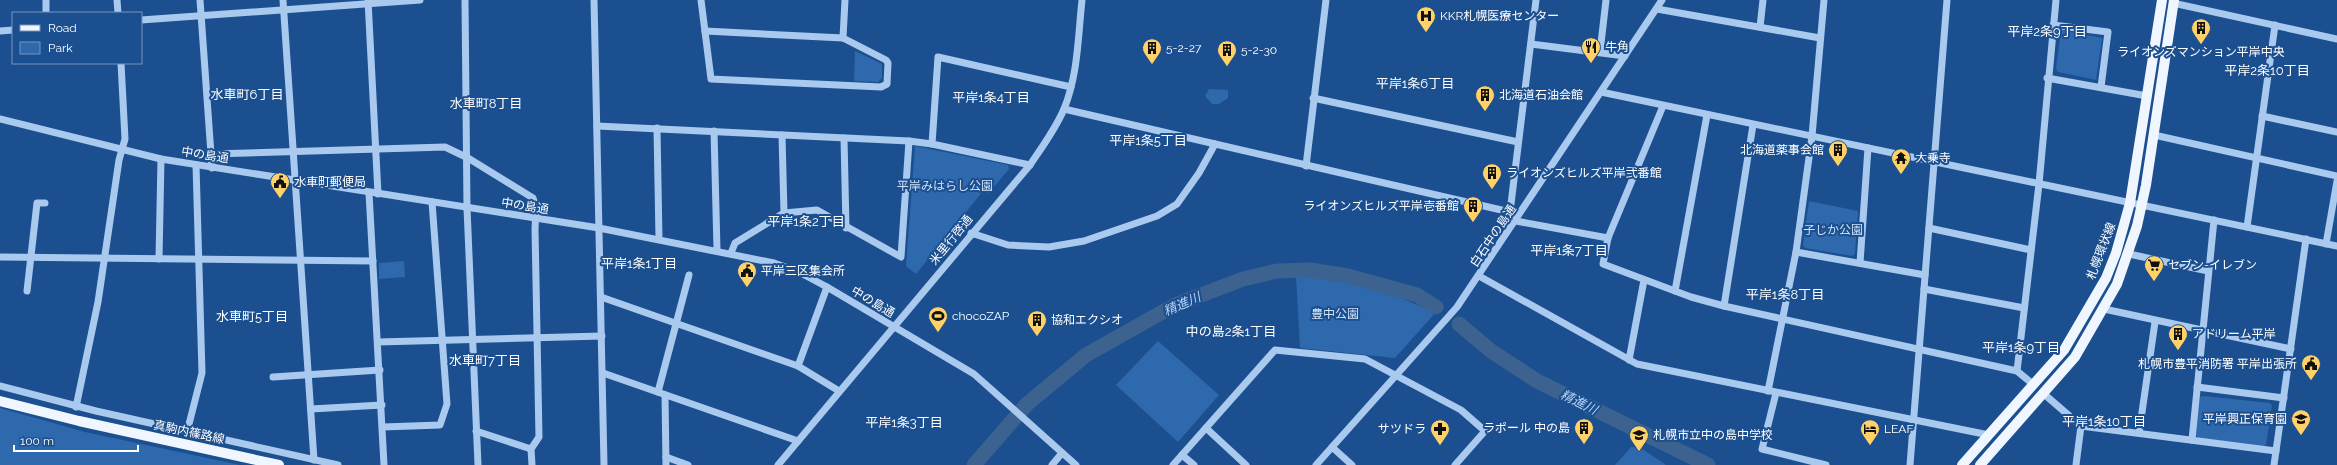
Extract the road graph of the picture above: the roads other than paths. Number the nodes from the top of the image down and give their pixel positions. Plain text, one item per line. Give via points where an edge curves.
1 (46, 0) edge
2 (117, 0) edge
3 (200, 0) edge
4 (283, 0) edge
5 (420, 0) edge
6 (465, 0) edge
7 (594, 0) edge
8 (701, 0) edge
9 (845, 0) edge
10 (1082, 0) edge
11 (1326, 0) edge
12 (1536, 0) edge
13 (1606, 0) edge
14 (1662, 0) edge
15 (1763, 0) edge
16 (1824, 0) edge
17 (1947, 0) edge
18 (2056, 0) edge
19 (2161, 0) edge
20 (368, 2) edge
21 (2174, 2) edge
22 (1657, 9) junction
23 (284, 10) junction
24 (46, 12) edge
25 (118, 12) edge
26 (201, 16) junction
27 (142, 20) edge
28 (2053, 25) junction
29 (2275, 25) junction
30 (1760, 28) junction
31 (12, 30) edge
32 (0, 31) edge
33 (705, 31) junction
34 (843, 38) junction
35 (1820, 38) junction
36 (2337, 39) edge
37 (1531, 44) junction
38 (1600, 52) junction
39 (1625, 56) junction
40 (121, 64) edge
41 (2047, 78) junction
42 (1071, 87) junction
43 (2101, 87) junction
44 (1601, 92) junction
45 (2147, 96) junction
46 (1313, 98) junction
47 (1663, 106) junction
48 (1064, 110) junction
49 (1707, 115) junction
50 (2262, 116) junction
51 (0, 119) edge
52 (1753, 125) junction
53 (597, 126) junction
54 (657, 128) junction
55 (714, 131) junction
56 (2337, 132) edge
57 (782, 135) junction
58 (2154, 135) junction
59 (1812, 136) junction
60 (844, 138) junction
61 (909, 141) junction
62 (1518, 142) junction
63 (932, 144) junction
64 (1215, 144) junction
65 (1868, 148) junction
66 (122, 149) junction
67 (376, 150) junction
68 (294, 153) junction
69 (211, 154) junction
70 (2256, 157) junction
71 (468, 158) junction
72 (161, 159) junction
73 (1934, 162) junction
74 (196, 165) junction
75 (1030, 165) junction
76 (1306, 166) junction
77 (212, 168) junction
78 (2337, 176) edge
79 (296, 180) junction
80 (2337, 181) edge
81 (2039, 184) junction
82 (369, 193) junction
83 (378, 194) junction
84 (432, 202) junction
85 (45, 203) dead end
86 (2130, 203) junction
87 (2142, 206) junction
88 (467, 208) junction
89 (1510, 212) junction
90 (784, 213) junction
91 (535, 218) junction
92 (2214, 220) junction
93 (1516, 222) junction
94 (2247, 227) junction
95 (599, 228) junction
96 (846, 228) junction
97 (1929, 228) junction
98 (971, 233) junction
99 (1608, 238) junction
100 (659, 239) junction
101 (2306, 239) junction
102 (2326, 244) junction
103 (2337, 246) edge
104 (717, 250) junction
105 (2031, 250) junction
106 (1796, 252) junction
107 (731, 253) junction
108 (2129, 254) junction
109 (0, 257) edge
110 (31, 258) junction
111 (104, 259) junction
112 (159, 259) junction
113 (199, 260) junction
114 (300, 261) junction
115 (373, 261) junction
116 (1860, 263) junction
117 (2208, 271) junction
118 (690, 275) dead end
119 (1925, 275) junction
120 (1479, 276) junction
121 (1644, 280) junction
122 (827, 287) junction
123 (1924, 289) junction
124 (27, 290) dead end
125 (1675, 291) junction
126 (601, 297) junction
127 (1724, 306) junction
128 (2024, 308) junction
129 (2104, 309) junction
130 (1783, 318) junction
131 (2155, 322) junction
132 (676, 323) junction
133 (894, 327) junction
134 (2202, 330) junction
135 (602, 336) junction
136 (537, 338) junction
137 (472, 339) junction
138 (442, 340) junction
139 (378, 342) junction
140 (1919, 348) junction
141 (2291, 349) junction
142 (1629, 360) junction
143 (798, 366) junction
144 (380, 370) junction
145 (2017, 370) junction
146 (603, 373) junction
147 (308, 375) junction
148 (273, 377) dead end
149 (1395, 377) junction
150 (2034, 385) junction
151 (0, 386) edge
152 (2197, 387) junction
153 (839, 391) junction
154 (1772, 392) junction
155 (662, 393) junction
156 (2044, 394) junction
157 (2284, 398) junction
158 (0, 400) edge
159 (382, 405) junction
160 (76, 407) junction
161 (311, 409) junction
162 (1913, 421) junction
163 (2081, 426) junction
164 (383, 427) junction
165 (1206, 428) junction
166 (476, 431) junction
167 (187, 432) junction
168 (2139, 433) junction
169 (1989, 435) junction
170 (2192, 440) junction
171 (798, 441) junction
172 (1332, 447) junction
173 (530, 449) junction
174 (2276, 451) junction
175 (1062, 453) junction
176 (1182, 455) junction
177 (666, 457) junction
178 (314, 460) junction
179 (279, 465) edge
180 (338, 465) edge
181 (384, 465) edge
182 (478, 465) edge
183 (532, 465) edge
184 (604, 465) edge
185 (666, 465) edge
186 (688, 465) edge
187 (778, 465) edge
188 (1052, 465) edge
189 (1076, 465) edge
190 (1173, 465) edge
191 (1194, 465) edge
192 (1246, 465) edge
193 (1316, 465) edge
194 (1352, 465) edge
195 (1455, 465) edge
196 (1826, 465) edge
197 (1910, 465) edge
198 (1962, 465) edge
199 (1980, 465) edge
200 (2076, 465) edge
201 (2274, 465) edge

1 - 24 street
2 - 25 street
3 - 26 street
4 - 23 street
5 - 20 street
6 - 71 street
7 - 53 street
8 - 33 street
9 - 34 street
10 - 42 street, 米里行啓通
11 - 46 street
12 - 37 street
13 - 38 street
14 - 22 street, 白石中の島通
15 - 30 street
16 - 35 street
17 - 73 street
18 - 28 street
19 - 45 main road, 札幌環状線
20 - 23 street
20 - 67 street
21 - 29 street
21 - 58 main road
22 - 30 street
22 - 39 street, 白石中の島通
23 - 26 street
23 - 68 street
26 - 27 street
26 - 69 street
28 - 41 street
28 - 43 street via 2108,32
29 - 36 street
29 - 50 street
30 - 35 street
31 - 32 street
33 - 34 street
33 - 34 street via 711,79 881,87 886,84 886,60
35 - 59 street
37 - 38 street
37 - 62 street
38 - 39 street
39 - 44 street, 白石中の島通
40 - 66 street via 125,139
41 - 43 street
41 - 81 street
42 - 48 street, 米里行啓通
42 - 63 street via 938,57
43 - 45 street
44 - 47 street
44 - 93 street, 白石中の島通
45 - 86 main road, 札幌環状線
46 - 62 street
46 - 76 street
47 - 49 street
47 - 99 street
48 - 64 street
48 - 75 street, 米里行啓通
49 - 52 street
49 - 125 street
50 - 56 street
50 - 70 street
51 - 66 street, 中の島通
52 - 59 street
52 - 127 street
53 - 54 street
53 - 95 street
54 - 55 street
54 - 100 street
55 - 57 street
55 - 104 street
57 - 60 street
57 - 90 street
58 - 70 street
58 - 87 main road
59 - 65 street
59 - 106 street
60 - 61 street
60 - 96 street
61 - 63 street
61 - 96 street via 901,257
62 - 89 street
63 - 75 street
64 - 76 street
64 - 98 street via 1177,204 1156,216 1084,241 1049,247 1008,245
65 - 73 street
65 - 116 street
66 - 72 street, 中の島通
66 - 111 street
67 - 68 street
67 - 71 street via 445,147
67 - 83 street
68 - 69 street
68 - 79 street
69 - 77 street
70 - 78 street
70 - 94 street
71 - 88 street
71 - 91 street via 533,198
72 - 74 street, 中の島通
72 - 112 street
73 - 81 street
73 - 97 street
74 - 77 street, 中の島通
74 - 113 street
75 - 98 street, 米里行啓通
76 - 89 street
77 - 79 street, 中の島通
79 - 82 street, 中の島通
79 - 114 street
80 - 102 street
81 - 86 street
81 - 105 street
82 - 83 street, 中の島通
82 - 115 street
83 - 84 street, 中の島通
84 - 88 street, 中の島通
84 - 138 street
85 - 110 street via 37,202
86 - 87 street
86 - 150 main road, 札幌環状線 via 2116,253 2092,305 2064,350
87 - 92 street
87 - 108 main road
88 - 91 street, 中の島通
88 - 137 street
89 - 93 street
90 - 96 street via 817,210
90 - 107 street via 735,243
91 - 95 street, 中の島通
91 - 136 street
92 - 94 street
92 - 117 street
93 - 99 street
93 - 120 street, 白石中の島通
94 - 101 street
95 - 100 street, 中の島通
95 - 126 street
97 - 105 street
97 - 119 street
98 - 133 street, 米里行啓通
99 - 121 street via 1603,264
100 - 104 street, 中の島通
101 - 102 street
101 - 141 street
102 - 103 street
104 - 107 street, 中の島通
105 - 128 street
106 - 116 street
106 - 130 street
107 - 122 street, 中の島通 via 787,267
108 - 117 street
108 - 129 main road
109 - 110 street
110 - 111 street
110 - 124 street
111 - 112 street
111 - 160 street
112 - 113 street
113 - 114 street
113 - 167 street via 202,373
114 - 115 street
114 - 147 street
115 - 139 street
116 - 119 street
117 - 134 street
118 - 132 street
119 - 123 street
120 - 142 street
120 - 149 street, 白石中の島通 via 1457,307
121 - 125 street
121 - 142 street
122 - 133 street, 中の島通
122 - 143 street
123 - 128 street
123 - 140 street
125 - 127 street
126 - 132 street
126 - 135 street
127 - 130 street
128 - 145 street
129 - 131 street
129 - 156 main road via 2075,357
130 - 140 street
130 - 154 street
131 - 134 street
131 - 168 street
132 - 143 street
132 - 155 street
133 - 153 street, 米里行啓通
133 - 175 street, 中の島通 via 974,374
134 - 141 street
134 - 152 street
135 - 136 street
135 - 146 street
136 - 137 street
136 - 173 street via 539,437
137 - 138 street
137 - 166 street
138 - 139 street
138 - 164 street via 447,404 440,425
139 - 144 street
140 - 145 street
140 - 162 street
141 - 157 street
142 - 154 street
143 - 153 street
144 - 147 street
144 - 159 street
145 - 150 street
146 - 155 street
146 - 184 street
147 - 148 street
147 - 161 street
149 - 165 street via 1365,359 1276,350
149 - 172 street, 白石中の島通
149 - 195 street via 1461,410 1485,431
150 - 169 main road, 札幌環状線
151 - 160 street
152 - 157 street
152 - 170 street
153 - 171 street, 米里行啓通
154 - 162 street
154 - 196 street via 1762,450
155 - 171 street
155 - 177 street
156 - 163 street
156 - 199 main road
157 - 174 street
158 - 179 main road, 真駒内篠路線 via 79,421
159 - 161 street
159 - 164 street
160 - 167 street
161 - 178 street
162 - 169 street
162 - 197 street
163 - 168 street
163 - 200 street
164 - 181 street
165 - 176 street
165 - 192 street
166 - 173 street
166 - 182 street
167 - 178 street
168 - 170 street
169 - 198 main road, 札幌環状線
170 - 174 street
171 - 187 street, 米里行啓通
172 - 193 street, 白石中の島通
172 - 194 street
173 - 183 street
174 - 201 street
175 - 188 street
175 - 189 street
176 - 190 street
176 - 191 street
177 - 185 street
177 - 186 street
178 - 180 street

